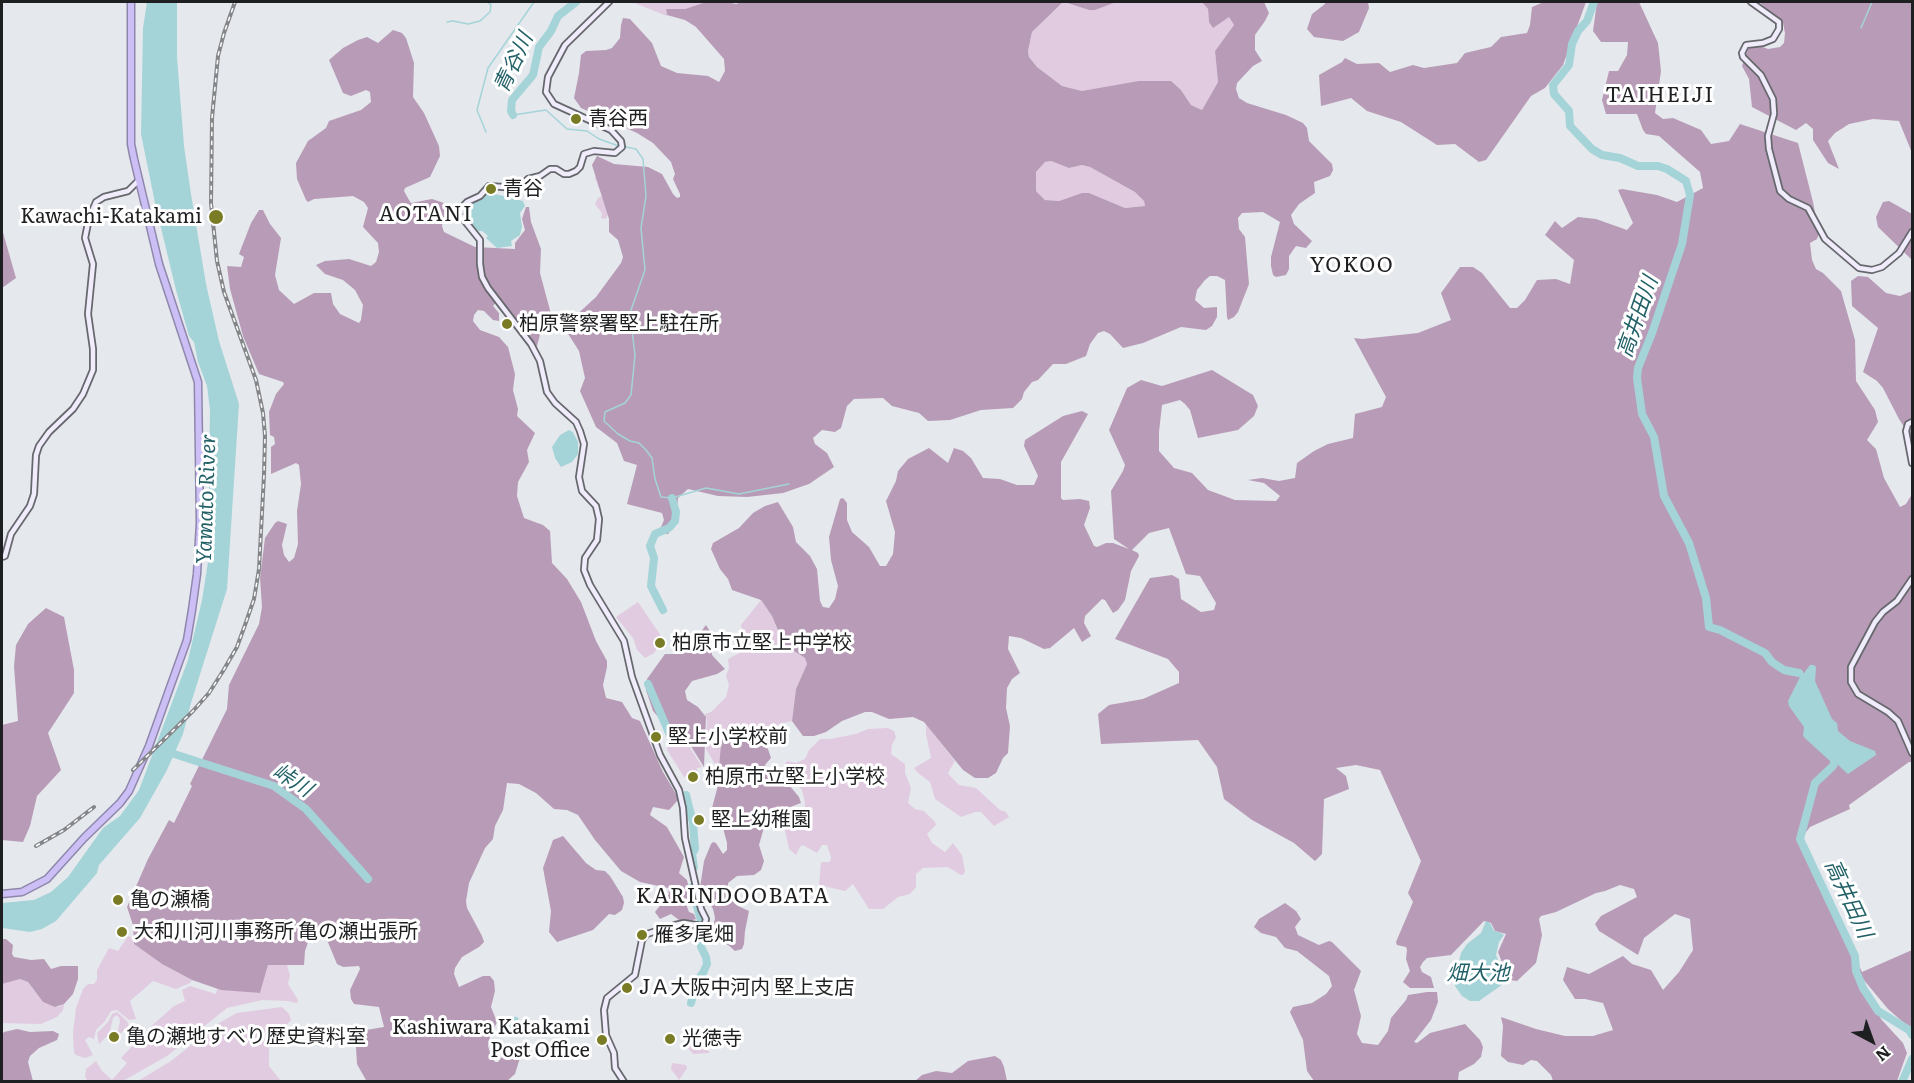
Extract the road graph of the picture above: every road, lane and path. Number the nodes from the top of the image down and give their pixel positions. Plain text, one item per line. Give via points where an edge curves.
1 (130, 2) edge
2 (609, 2) edge
3 (1751, 2) edge
4 (139, 180) junction
5 (1912, 232) edge
6 (1912, 422) edge
7 (1912, 463) edge
8 (2, 557) edge
9 (1912, 579) edge
10 (1912, 753) edge
11 (2, 894) edge
12 (624, 1082) edge

1 - 4 highway via 131,144
2 - 12 main road via 565,45 548,77 546,92 554,104 611,130 622,147 615,153 585,154 580,167 569,174 550,169 517,188 489,186 467,202 460,215 480,240 482,277 488,288 531,344 540,361 547,392 580,431 584,444 579,477 582,491 596,506 600,519 597,540 585,558 584,570 624,641 632,677 660,755 679,790 685,838 706,920 700,926 684,923 647,934 642,940 635,975 607,998 606,1035 615,1068
3 - 5 main road via 1779,22 1773,39 1746,45 1742,53 1761,75 1773,99 1768,136 1780,191 1808,208 1825,238 1859,268 1882,267 1899,253
4 - 8 main road via 128,192 96,202 89,218 85,237 93,264 88,315 93,370 73,409 39,446 34,494
4 - 11 highway via 159,264 198,382 200,523 187,640 138,774 120,803 47,879 22,892
6 - 7 main road via 1906,431
9 - 10 main road via 1875,622 1851,667 1851,682 1858,694 1898,721

